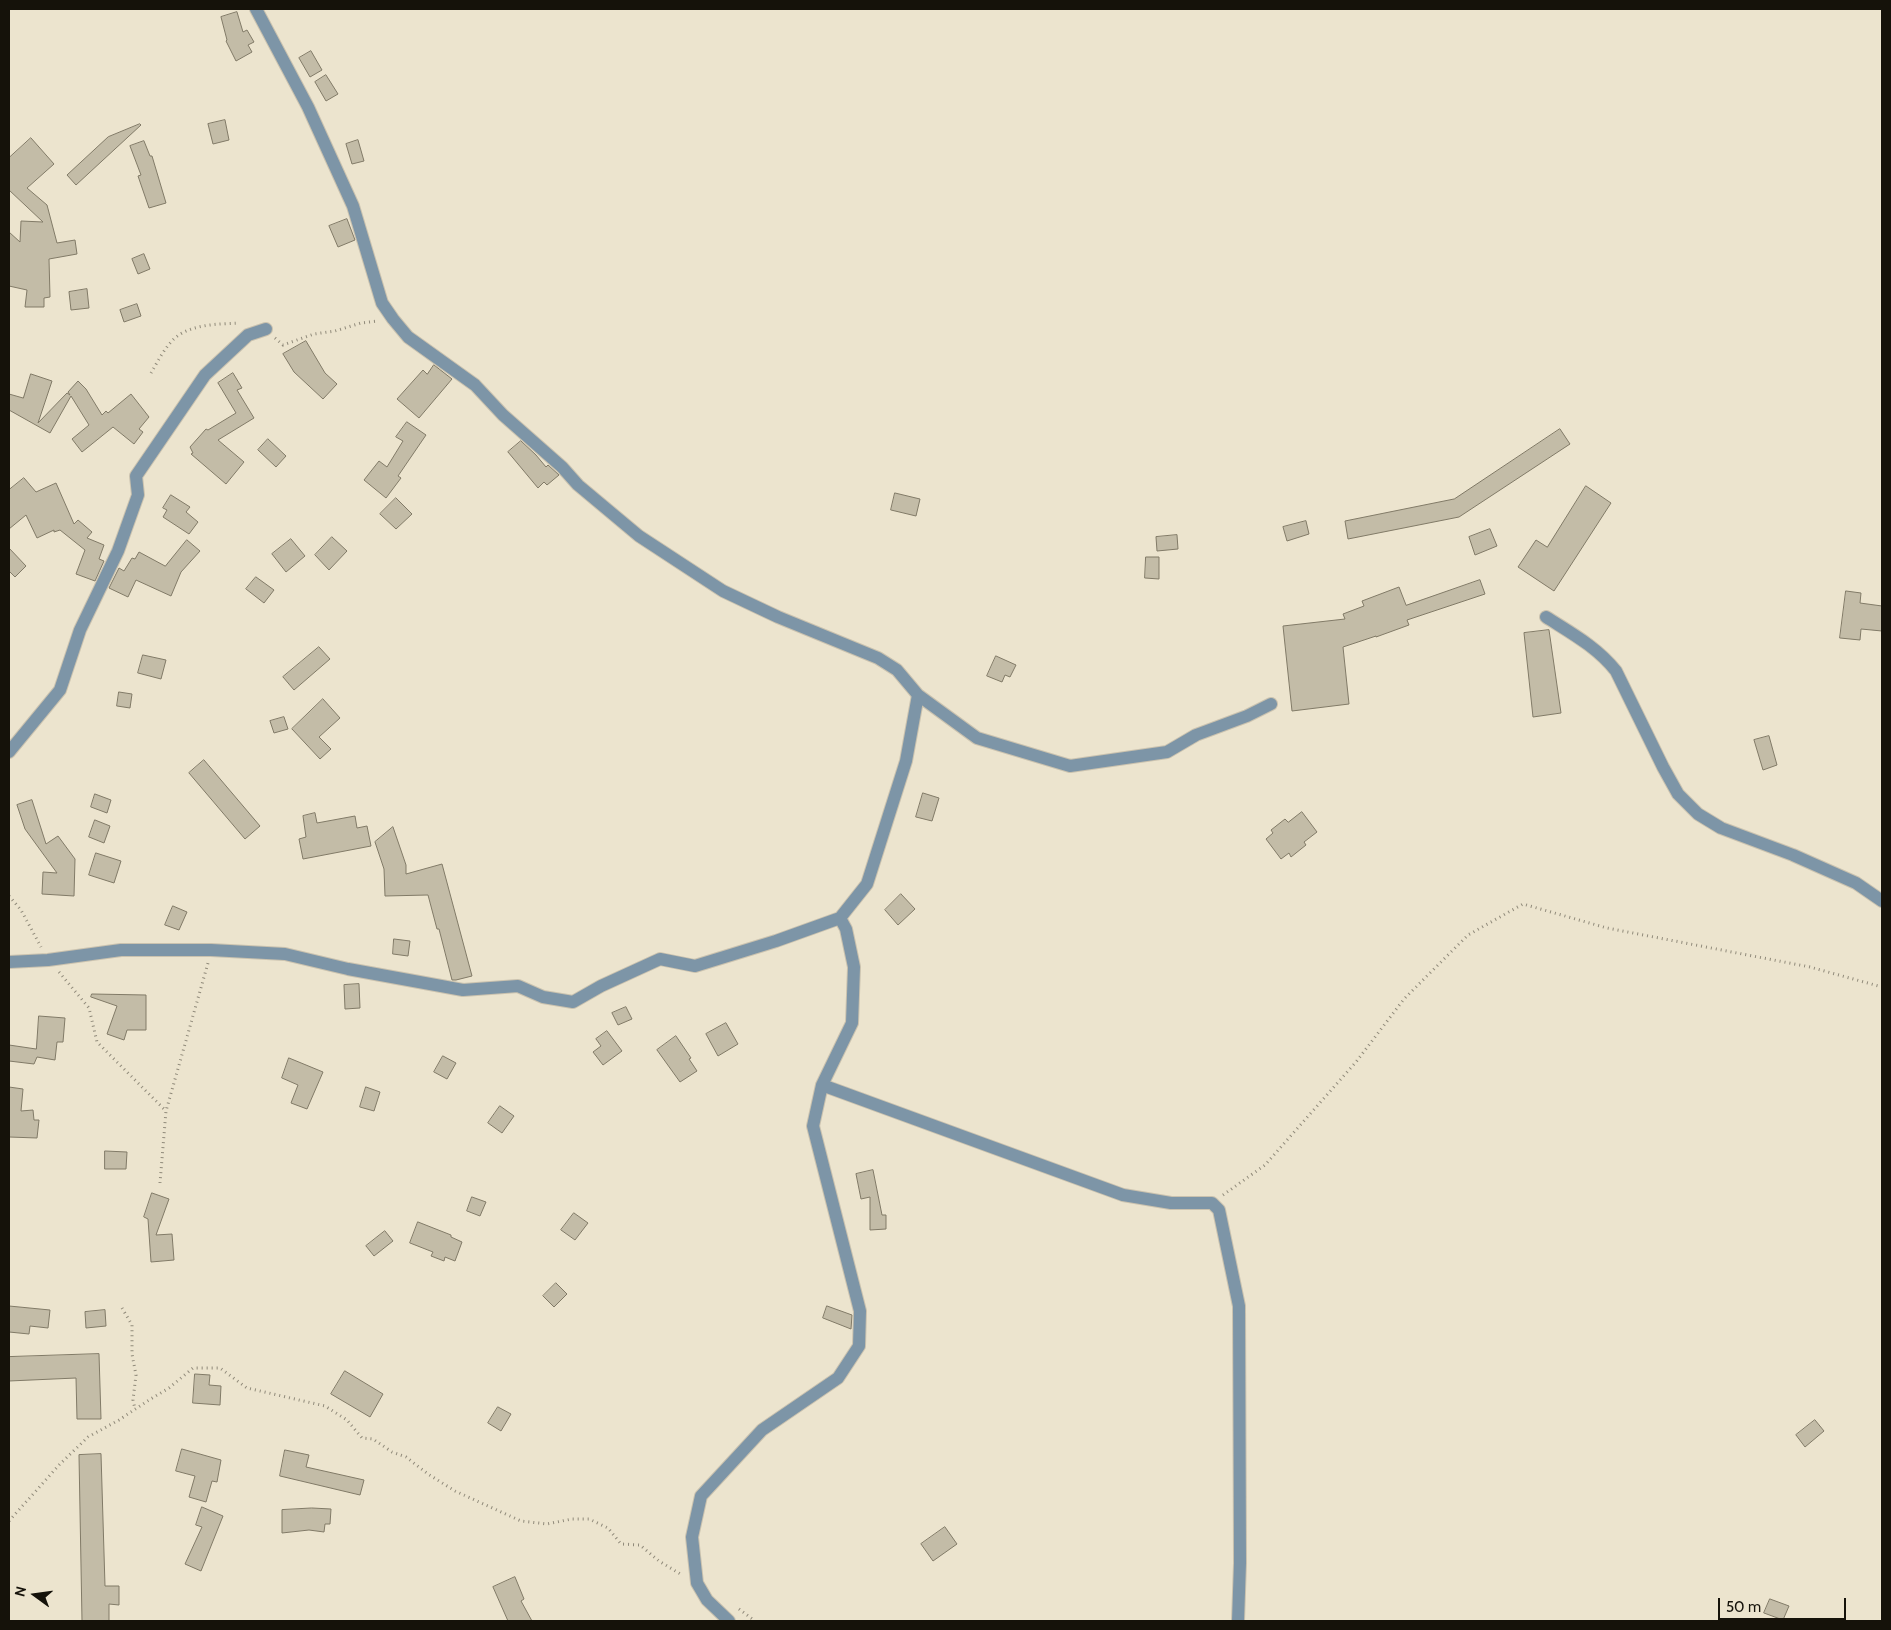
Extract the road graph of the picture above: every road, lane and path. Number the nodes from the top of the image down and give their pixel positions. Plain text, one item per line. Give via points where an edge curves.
1 (256, 9) edge
2 (266, 329) dead end
3 (1546, 617) dead end
4 (918, 695) junction
5 (1271, 704) dead end
6 (9, 752) edge
7 (9, 896) edge
8 (1882, 901) edge
9 (840, 918) junction
10 (211, 950) junction
11 (48, 960) junction
12 (9, 962) edge
13 (1882, 987) edge
14 (822, 1086) junction
15 (166, 1111) junction
16 (160, 1183) dead end
17 (1212, 1203) junction
18 (122, 1308) dead end
19 (136, 1409) junction
20 (9, 1521) edge
21 (697, 1583) junction
22 (736, 1606) dead end
23 (729, 1621) edge
24 (755, 1621) edge
25 (1238, 1621) edge

1 - 4 street via 308,108 353,206 382,302 408,337 475,384 503,415 578,485 639,536 723,591 878,658 897,670
2 - 6 street via 248,335 205,375 136,476 138,495 118,551 80,630 60,690
3 - 8 street via 1591,646 1616,671 1663,768 1678,794 1698,814 1720,828 1794,855 1856,883
4 - 5 street via 977,738 1070,766 1167,752 1196,735
4 - 9 street via 906,761 867,884
7 - 11 path via 21,910
9 - 10 street via 695,966 660,959 573,1002 543,997 518,986 463,990 285,954
9 - 14 street via 846,929 854,967 852,1023
10 - 11 street via 121,950
10 - 15 path
11 - 12 street
11 - 15 path via 89,1008 97,1042
13 - 17 path via 1810,967 1607,928 1523,904 1468,935 1404,999 1356,1062 1265,1165
14 - 17 street via 1123,1195 1171,1203
14 - 21 street via 813,1126 860,1311 860,1346 838,1378 762,1430 701,1496 692,1537
15 - 16 path
17 - 25 street via 1219,1210 1239,1306
18 - 19 path via 132,1325 136,1375 133,1400
19 - 20 path via 88,1437
19 - 21 path via 170,1388 193,1368 220,1368 247,1388 325,1406 347,1420 362,1438 372,1439 406,1457 455,1491 521,1521 547,1524 590,1519 608,1528 621,1544 640,1546
21 - 23 street via 707,1600
22 - 24 path

